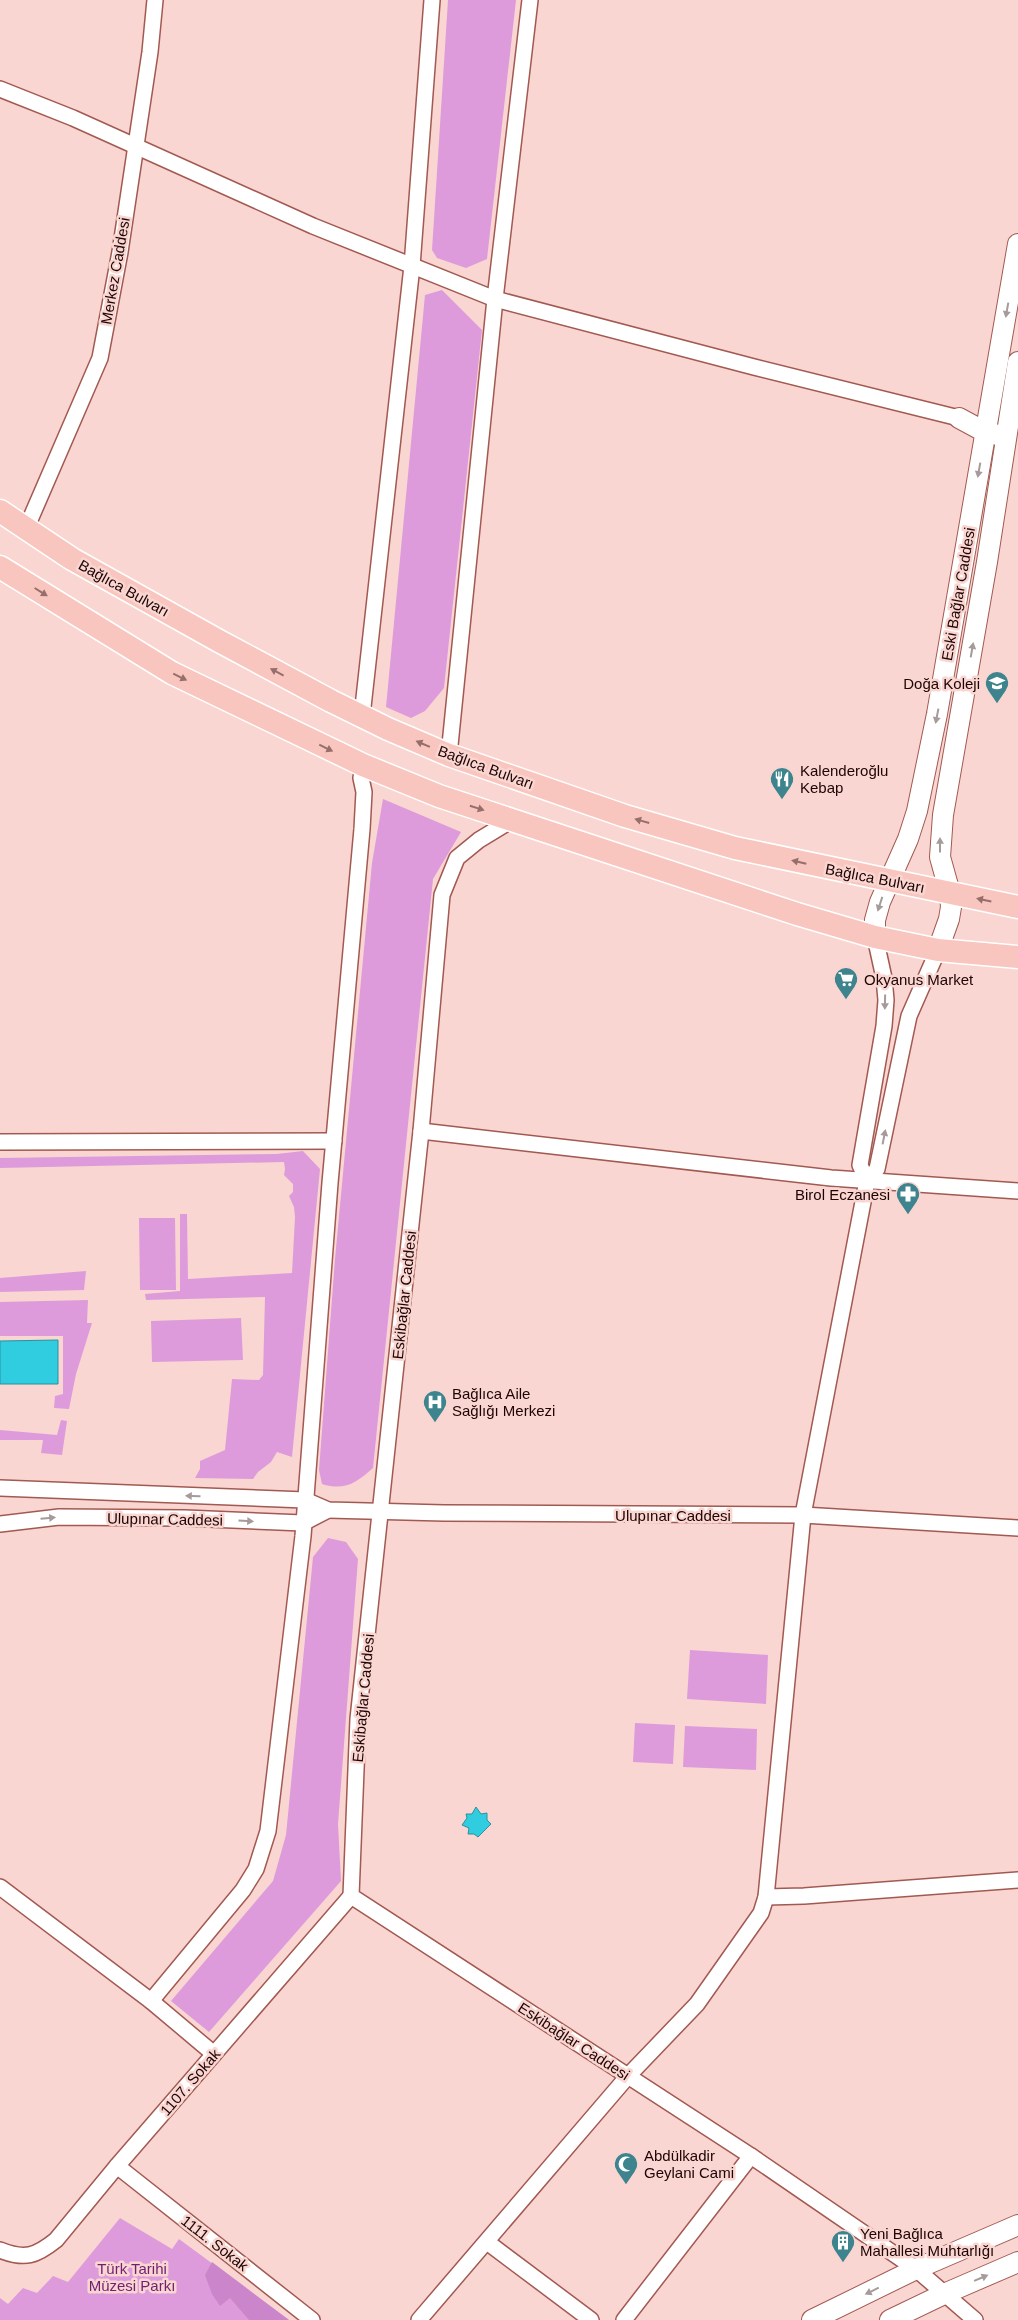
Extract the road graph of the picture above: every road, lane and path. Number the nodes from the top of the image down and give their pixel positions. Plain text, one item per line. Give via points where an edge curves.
1 (155, 0) edge
2 (432, 0) edge
3 (530, 0) edge
4 (0, 89) edge
5 (135, 146) junction
6 (1018, 244) edge
7 (412, 266) junction
8 (495, 299) junction
9 (1018, 362) edge
10 (989, 409) junction
11 (1014, 413) edge
12 (959, 418) junction
13 (986, 432) junction
14 (1012, 438) edge
15 (0, 511) edge
16 (26, 529) junction
17 (3, 574) edge
18 (362, 716) junction
19 (449, 755) junction
20 (363, 765) junction
21 (512, 820) junction
22 (888, 880) junction
23 (950, 893) junction
24 (1018, 907) edge
25 (875, 937) junction
26 (938, 950) junction
27 (1018, 957) edge
28 (420, 1131) junction
29 (334, 1141) junction
30 (0, 1142) edge
31 (867, 1181) junction
32 (1018, 1191) edge
33 (0, 1488) edge
34 (305, 1500) junction
35 (328, 1510) junction
36 (382, 1512) junction
37 (803, 1515) junction
38 (303, 1523) junction
39 (0, 1524) edge
40 (1018, 1528) edge
41 (1018, 1880) edge
42 (0, 1886) edge
43 (351, 1896) junction
44 (766, 1897) junction
45 (151, 2002) junction
46 (214, 2054) junction
47 (628, 2076) junction
48 (751, 2156) junction
49 (117, 2166) junction
50 (1018, 2225) edge
51 (487, 2242) junction
52 (0, 2250) edge
53 (1018, 2262) edge
54 (916, 2269) junction
55 (944, 2294) junction
56 (312, 2320) edge
57 (419, 2320) edge
58 (591, 2320) edge
59 (624, 2320) edge
60 (812, 2320) edge
61 (890, 2320) edge
62 (975, 2320) edge

1 - 5 street, Merkez Caddesi
2 - 7 street
3 - 8 street
4 - 5 street
5 - 7 street via 313,226
5 - 16 street, Merkez Caddesi via 100,358
6 -> 10 street, Eski Bağlar Caddesi
7 - 8 street
7 - 18 street
8 - 12 street
8 - 19 street
9 - 11 street
10 - 11 street
10 - 12 street
10 - 13 street, Eski Bağlar Caddesi
11 - 14 street
12 - 13 street
13 - 14 street
13 -> 22 street, Eski Bağlar Caddesi via 917,811 908,839
23 -> 14 street via 940,857 943,815
15 - 16 main road, Bağlıca Bulvarı
18 -> 16 main road, Bağlıca Bulvarı via 174,616 72,559
17 -> 20 main road via 172,674
19 -> 18 main road, Bağlıca Bulvarı
22 -> 19 main road, Bağlıca Bulvarı via 735,848 625,816
20 -> 21 main road via 439,796
20 - 29 street via 362,829
21 - 25 main road
21 - 28 street, Eskibağlar Caddesi via 457,858 442,895
22 - 23 main road, Bağlıca Bulvarı
22 -> 25 street, Eski Bağlar Caddesi via 875,920
24 -> 23 main road, Bağlıca Bulvarı
23 - 26 street via 949,919
25 - 26 main road
25 -> 31 street via 886,1000 860,1165
26 - 27 main road
31 -> 26 street via 877,1169 909,1016
28 - 31 street
28 - 36 street, Eskibağlar Caddesi
29 - 30 street
29 - 34 street
31 - 32 street
31 - 37 street
34 -> 33 street, Ulupınar Caddesi
34 - 35 street, Ulupınar Caddesi
34 - 38 street
35 - 36 street, Ulupınar Caddesi
35 - 38 street, Ulupınar Caddesi
36 - 37 street, Ulupınar Caddesi
36 - 43 street, Eskibağlar Caddesi via 358,1719
37 - 40 street, Ulupınar Caddesi
37 - 44 street
39 -> 38 street, Ulupınar Caddesi via 60,1517
38 - 45 street via 268,1831 256,1869 243,1890
41 - 44 street
42 - 45 street
43 - 46 street, 1107. Sokak
43 - 47 street, Eskibağlar Caddesi
44 - 47 street via 761,1913 697,2004
45 - 46 street
46 - 49 street, 1107. Sokak
47 - 48 street, Eskibağlar Caddesi
47 - 51 street
48 - 54 street, Eskibağlar Caddesi
48 - 59 street
49 - 52 street, 1107. Sokak via 44,2250 23,2257
49 - 56 street, 1111. Sokak
50 - 54 street
51 - 57 street
51 - 58 street
55 -> 53 street
54 - 55 street, Eskibağlar Caddesi
54 -> 60 street
55 - 61 street
55 - 62 street, Eskibağlar Caddesi

